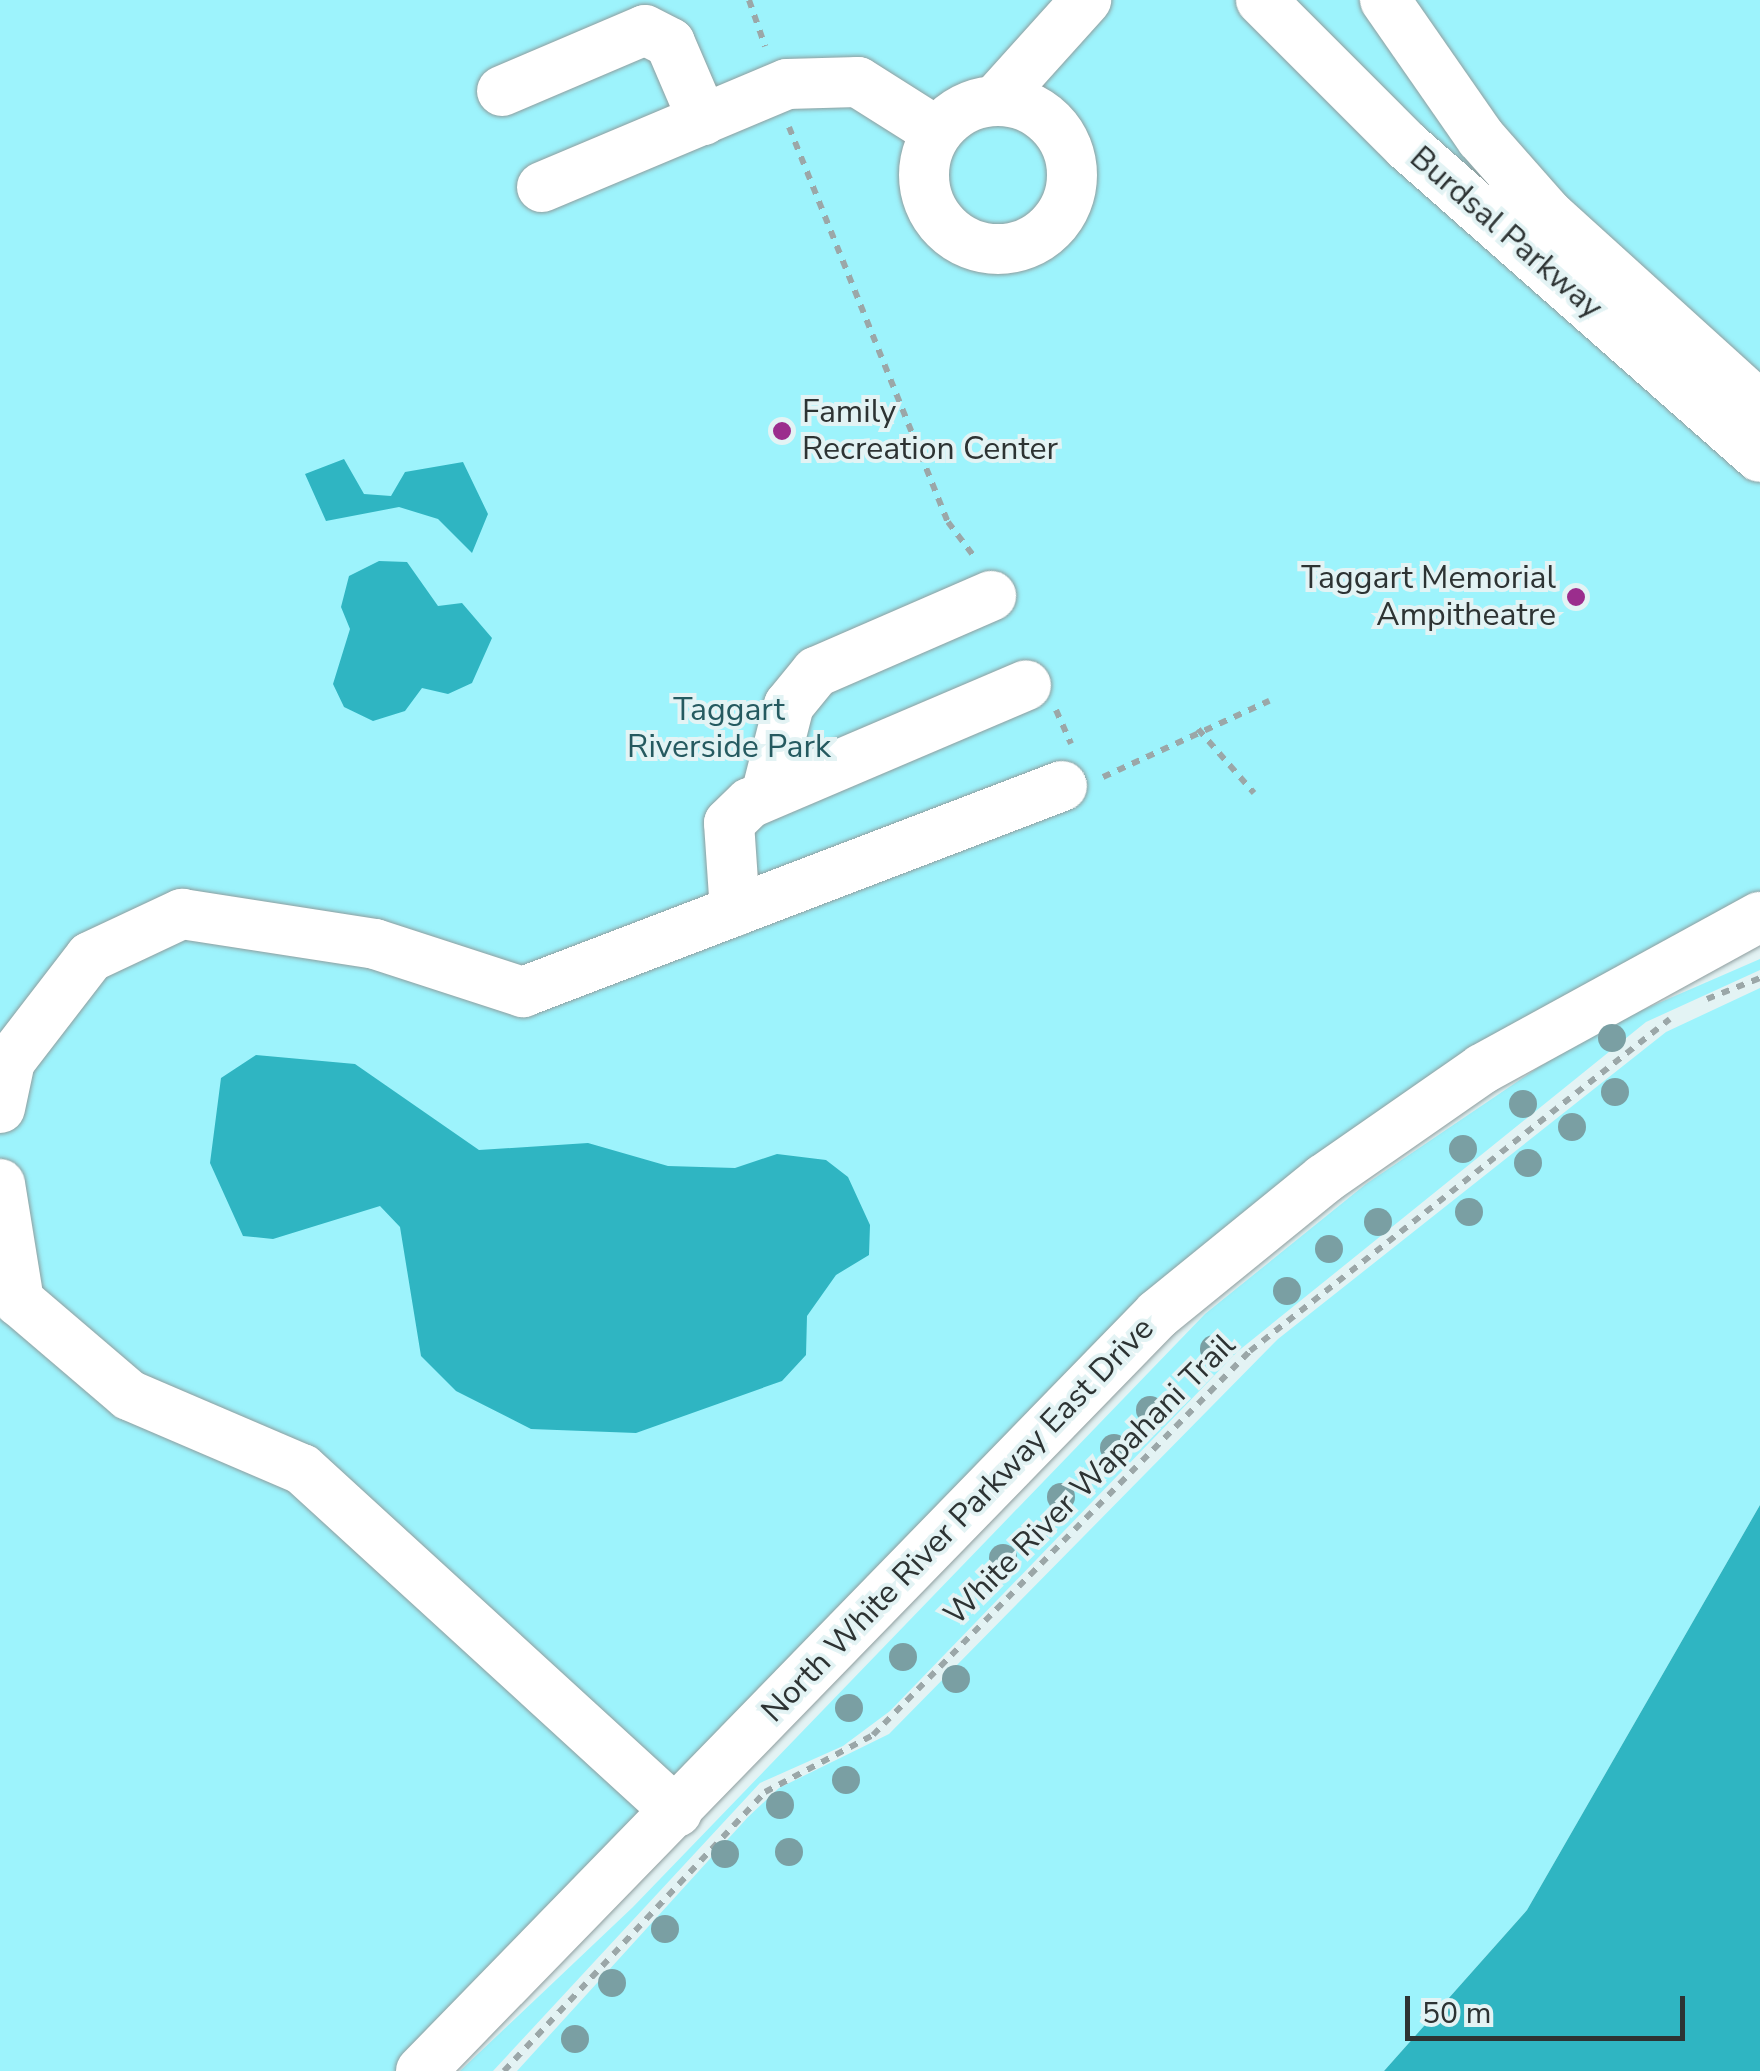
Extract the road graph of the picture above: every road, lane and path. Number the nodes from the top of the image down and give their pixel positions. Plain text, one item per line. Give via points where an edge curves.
1 (750, 0) edge
2 (1086, 0) edge
3 (1261, 0) edge
4 (1385, 0) edge
5 (788, 84) junction
6 (502, 92) dead end
7 (996, 100) junction
8 (703, 120) junction
9 (936, 132) junction
10 (542, 187) dead end
11 (1760, 406) edge
12 (1760, 457) edge
13 (993, 582) joint
14 (1037, 688) joint
15 (1269, 701) dead end
16 (1198, 729) junction
17 (1074, 783) junction
18 (1254, 793) dead end
19 (766, 794) junction
20 (734, 912) junction
21 (1760, 917) edge
22 (1760, 978) edge
23 (1692, 1006) dead end
24 (1678, 1013) dead end
25 (0, 1108) edge
26 (0, 1184) edge
27 (676, 1812) junction
28 (420, 2071) edge
29 (504, 2071) edge

1 - 5 path
2 - 7 street
3 - 12 street, Burdsal Parkway via 1406,146
4 - 11 street, Burdsal Parkway via 1481,138 1548,214
5 - 8 street
5 - 9 street via 858,82
5 - 13 path via 789,135 948,522
6 - 8 street via 645,30 670,43
7 - 9 street via 973,104
7 - 9 street via 1042,114 1070,154 1068,204 1035,240 986,249 944,226 924,180
8 - 10 street
13 - 19 street via 816,672 789,705
14 - 17 path
14 - 19 street
15 - 16 path
16 - 17 path
16 - 18 path
17 - 20 street
19 - 20 street via 729,823
20 - 25 street via 523,992 375,944 182,914 90,957 10,1061
21 - 27 street, North White River Parkway East Drive via 1482,1069 1203,1275 1019,1448
22 - 23 path
24 - 29 path, White River Wapahani Trail via 1215,1382 873,1735 765,1792
26 - 27 street via 19,1301 128,1395 302,1469
27 - 28 street, North White River Parkway East Drive

